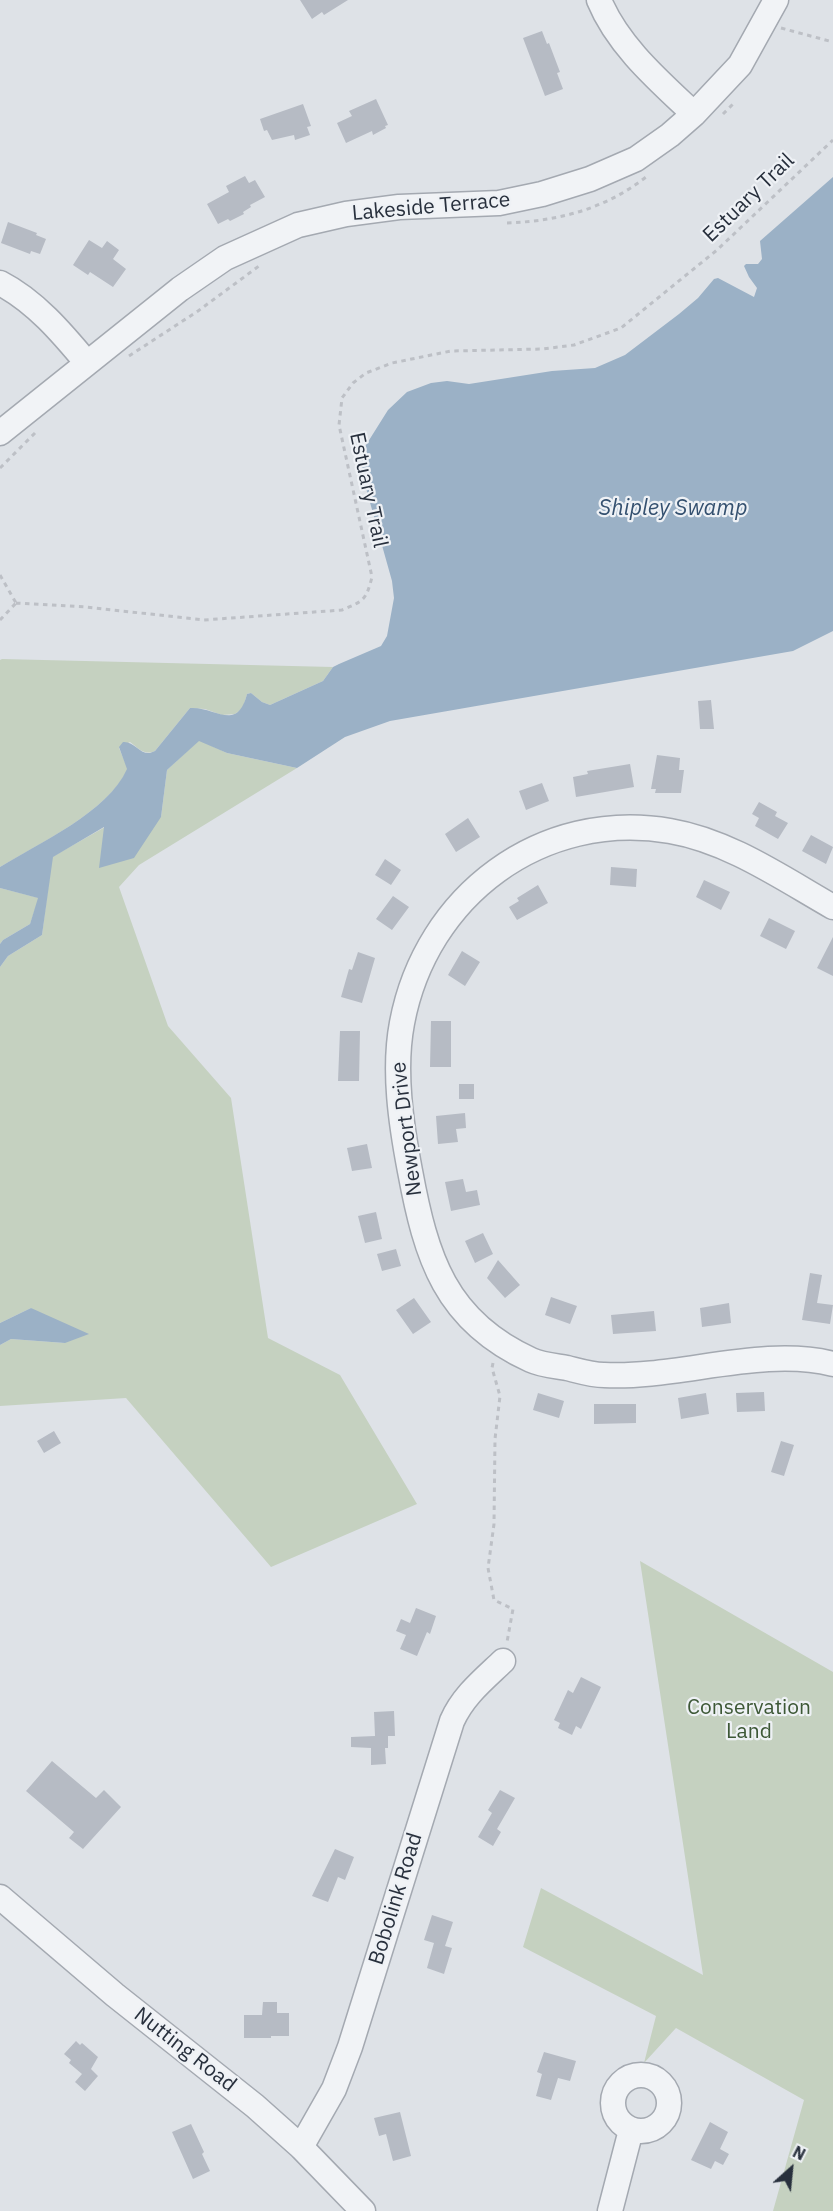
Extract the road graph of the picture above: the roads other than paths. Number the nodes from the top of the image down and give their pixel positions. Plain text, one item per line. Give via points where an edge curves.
1 (599, 0) edge
2 (777, 22) edge
3 (694, 114) junction
4 (0, 283) edge
5 (87, 363) junction
6 (0, 433) edge
7 (833, 907) edge
8 (833, 1364) edge
9 (503, 1661) road end
10 (0, 1897) edge
11 (631, 2130) dead end
12 (301, 2147) junction
13 (363, 2211) edge
14 (610, 2211) edge

1 - 3 street via 617,32 652,74
2 - 3 street, Lakeside Terrace
3 - 5 street, Lakeside Terrace via 636,159 543,194 499,203 399,207 298,225 225,258
4 - 5 street via 42,314
5 - 6 street, Lakeside Terrace
7 - 8 street, Newport Drive via 759,864 699,838 670,831 616,828 544,843 485,879 450,914 418,972 402,1021 398,1068 417,1210 437,1272 451,1298 499,1342 534,1361 603,1376 792,1359
9 - 12 street, Bobolink Road via 468,1694 452,1721 350,2047 334,2089
10 - 12 street, Nutting Road
11 - 14 street
12 - 13 street, Nutting Road

